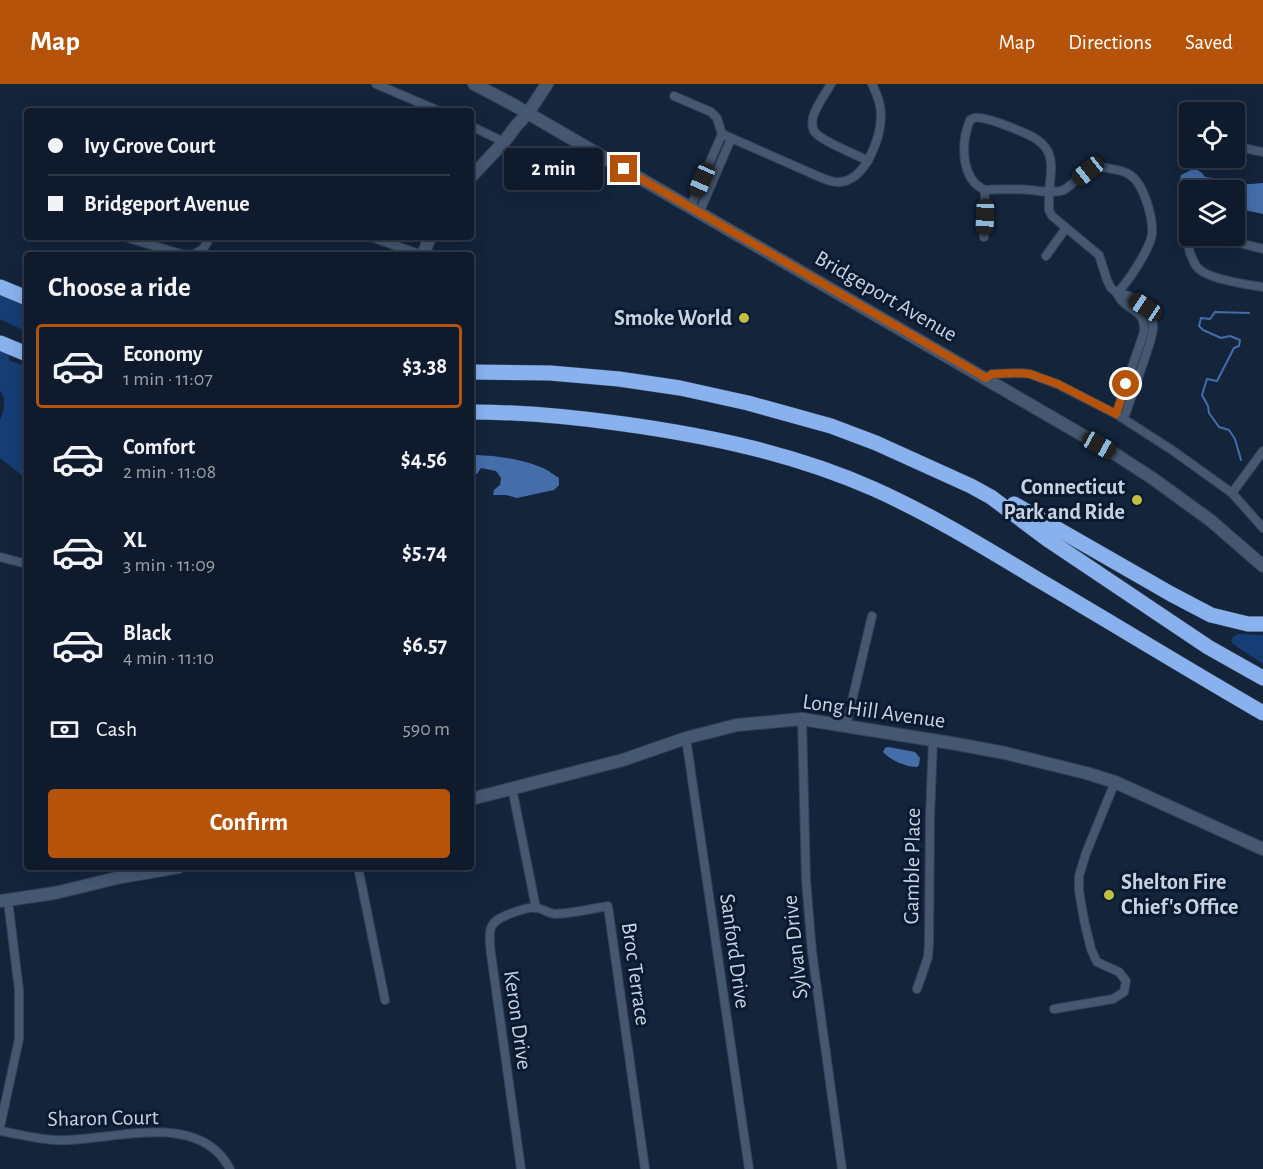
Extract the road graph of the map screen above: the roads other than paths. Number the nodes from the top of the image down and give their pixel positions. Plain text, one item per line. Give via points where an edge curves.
1 (376, 84) edge
2 (474, 84) edge
3 (547, 84) edge
4 (831, 84) edge
5 (872, 84) edge
6 (675, 96) dead end
7 (432, 108) edge
8 (528, 113) junction
9 (474, 127) edge
10 (722, 134) junction
11 (731, 139) junction
12 (504, 142) junction
13 (1245, 148) edge
14 (1263, 152) edge
15 (868, 160) junction
16 (474, 174) edge
17 (986, 190) junction
18 (1049, 192) junction
19 (694, 211) junction
20 (1066, 228) junction
21 (984, 237) dead end
22 (135, 240) edge
23 (208, 240) edge
24 (380, 240) edge
25 (1245, 244) edge
26 (1189, 246) edge
27 (1263, 249) edge
28 (174, 252) edge
29 (199, 252) edge
30 (414, 252) edge
31 (1046, 256) dead end
32 (0, 287) edge
33 (1263, 287) edge
34 (1117, 293) junction
35 (24, 297) edge
36 (0, 343) edge
37 (24, 353) edge
38 (474, 372) edge
39 (986, 378) junction
40 (474, 412) edge
41 (1120, 416) junction
42 (1263, 452) edge
43 (1232, 493) junction
44 (991, 497) junction
45 (1263, 528) edge
46 (0, 557) edge
47 (24, 563) edge
48 (1263, 566) edge
49 (872, 616) dead end
50 (1263, 624) edge
51 (1263, 678) edge
52 (1263, 713) edge
53 (802, 719) junction
54 (846, 726) junction
55 (686, 738) junction
56 (933, 741) junction
57 (1115, 782) junction
58 (513, 788) junction
59 (474, 798) edge
60 (1263, 849) edge
61 (163, 870) edge
62 (359, 870) edge
63 (4, 901) edge
64 (536, 908) junction
65 (917, 989) dead end
66 (385, 1000) dead end
67 (1054, 1009) dead end
68 (0, 1129) edge
69 (230, 1169) edge
70 (521, 1169) edge
71 (645, 1169) edge
72 (749, 1169) edge
73 (842, 1169) edge

1 - 7 street
2 - 8 street, Bridgeport Avenue
3 - 8 street
4 - 15 street via 815,113 815,132
5 - 15 street via 881,117
6 - 10 street via 711,112
8 - 12 street
8 - 19 street, Bridgeport Avenue
9 - 12 street
10 - 11 street
10 - 19 street
11 - 15 street via 831,182 852,178
11 - 19 street
12 - 16 street
13 - 14 street
17 - 18 street
17 - 18 street via 972,179 964,159 965,137 974,118 1002,124 1040,141 1050,158
17 - 21 street
18 - 20 street via 1049,210
18 - 34 street via 1064,190 1088,171 1102,167 1128,173 1142,189 1152,233 1133,272
19 - 39 street, Bridgeport Avenue
20 - 31 street
20 - 34 street via 1099,255 1107,280
22 - 28 street
23 - 29 street
24 - 30 street
25 - 27 street
26 - 33 street via 1201,271
32 - 35 highway
34 - 41 street via 1126,294 1145,307 1153,324
36 - 37 highway
38 - 44 highway via 619,379 748,403 876,443
39 - 41 street via 992,374 1030,374
39 - 48 street, Bridgeport Avenue via 1152,478 1210,520
40 - 52 highway via 567,417 653,428 718,440 822,469 959,533
41 - 43 street
42 - 43 street
43 - 45 street
44 - 50 highway via 1012,503 1211,615
44 - 51 highway via 1047,539
46 - 47 street
49 - 54 street
53 - 54 street, Long Hill Avenue
53 - 55 street, Long Hill Avenue via 737,725
53 - 73 street, Sylvan Drive via 812,952
54 - 56 street, Long Hill Avenue
55 - 58 street, Long Hill Avenue via 623,760
55 - 72 street, Sanford Drive
56 - 57 street, Long Hill Avenue via 1046,763
56 - 65 street, Gamble Place via 929,943
57 - 60 street, Long Hill Avenue
57 - 67 street via 1086,853 1079,891 1091,949 1097,962 1119,972 1126,981 1124,992 1113,999
58 - 59 street, Long Hill Avenue
58 - 64 street
61 - 63 street
62 - 66 street
63 - 68 street via 19,990 19,1039
64 - 70 street, Keron Drive via 500,917 494,922 489,939
64 - 71 street, Broc Terrace via 553,914 608,906
68 - 69 street, Sharon Court via 54,1140 158,1132 194,1137 212,1146

